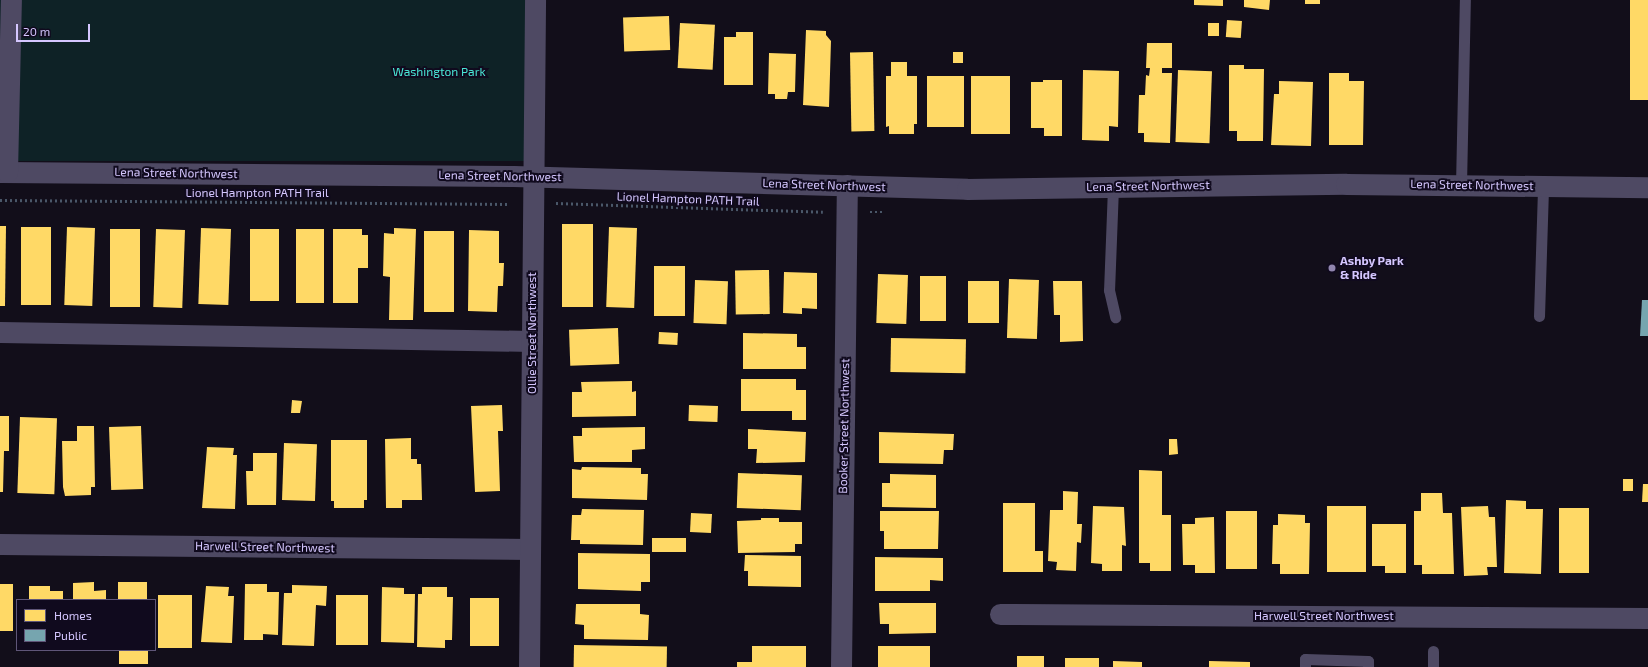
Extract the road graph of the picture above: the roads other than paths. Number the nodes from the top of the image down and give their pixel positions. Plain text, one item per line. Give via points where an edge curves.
1 (11, 0) edge
2 (535, 0) edge
3 (1465, 0) edge
4 (4, 172) edge
5 (534, 176) junction
6 (847, 185) junction
7 (1461, 185) junction
8 (1543, 186) junction
9 (1113, 187) junction
10 (1648, 187) edge
11 (1539, 316) dead end
12 (1115, 317) dead end
13 (0, 332) edge
14 (532, 341) junction
15 (0, 544) edge
16 (530, 549) junction
17 (1000, 614) dead end
18 (1648, 618) edge
19 (1433, 650) dead end
20 (529, 667) edge
21 (841, 667) edge
22 (1305, 667) edge
23 (1368, 667) edge
24 (1433, 667) edge

1 - 4 street
2 - 5 street, Ollie Street Northwest
3 - 7 lane
4 - 5 street, Lena Street Northwest
5 - 6 street, Lena Street Northwest
5 - 14 street, Ollie Street Northwest
6 - 9 street, Lena Street Northwest via 968,189
6 - 21 street, Booker Street Northwest
7 - 8 street, Lena Street Northwest
7 - 9 street, Lena Street Northwest
8 - 10 street, Lena Street Northwest
8 - 11 lane
9 - 12 lane via 1109,290
13 - 14 street
14 - 16 street, Ollie Street Northwest
15 - 16 street, Harwell Street Northwest
16 - 20 street, Ollie Street Northwest
17 - 18 street, Harwell Street Northwest
19 - 24 lane
22 - 23 lane via 1305,659 1368,661

